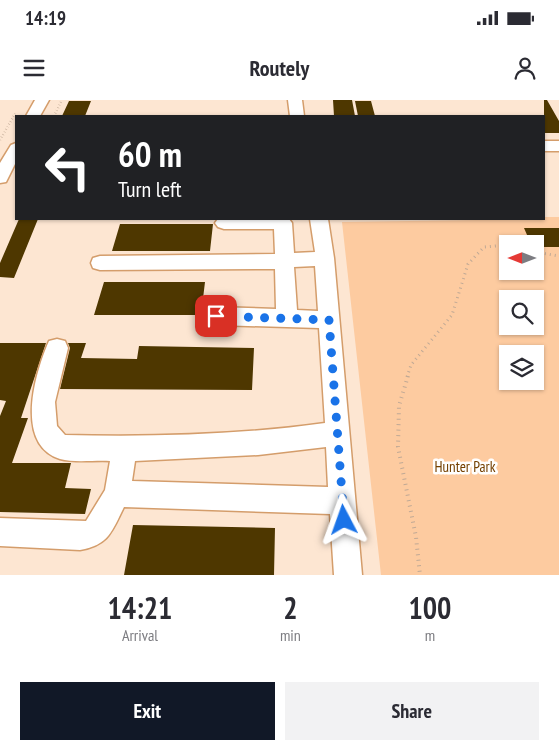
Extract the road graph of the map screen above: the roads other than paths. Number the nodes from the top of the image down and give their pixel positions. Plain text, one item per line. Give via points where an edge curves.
1 (42, 100) edge
2 (295, 100) edge
3 (34, 115) edge
4 (297, 115) edge
5 (0, 145) edge
6 (545, 146) edge
7 (559, 146) edge
8 (15, 147) edge
9 (15, 149) edge
10 (0, 178) edge
11 (319, 220) edge
12 (224, 223) dead end
13 (325, 258) junction
14 (286, 261) junction
15 (100, 262) dead end
16 (216, 316) dead end
17 (287, 319) junction
18 (329, 320) junction
19 (57, 348) dead end
20 (338, 433) junction
21 (125, 448) junction
22 (116, 494) junction
23 (343, 501) junction
24 (0, 532) edge
25 (348, 575) edge

1 - 3 street
2 - 4 street
5 - 8 street
6 - 7 street
9 - 10 street
11 - 13 street
12 - 14 street via 283,223
13 - 14 street
13 - 18 street
14 - 15 street
14 - 17 street
16 - 17 street
17 - 18 street
18 - 20 street
19 - 21 street via 42,408 47,434 53,444
20 - 21 street via 250,444
20 - 23 street
21 - 22 street
22 - 23 street
22 - 24 street via 93,534
23 - 25 street

